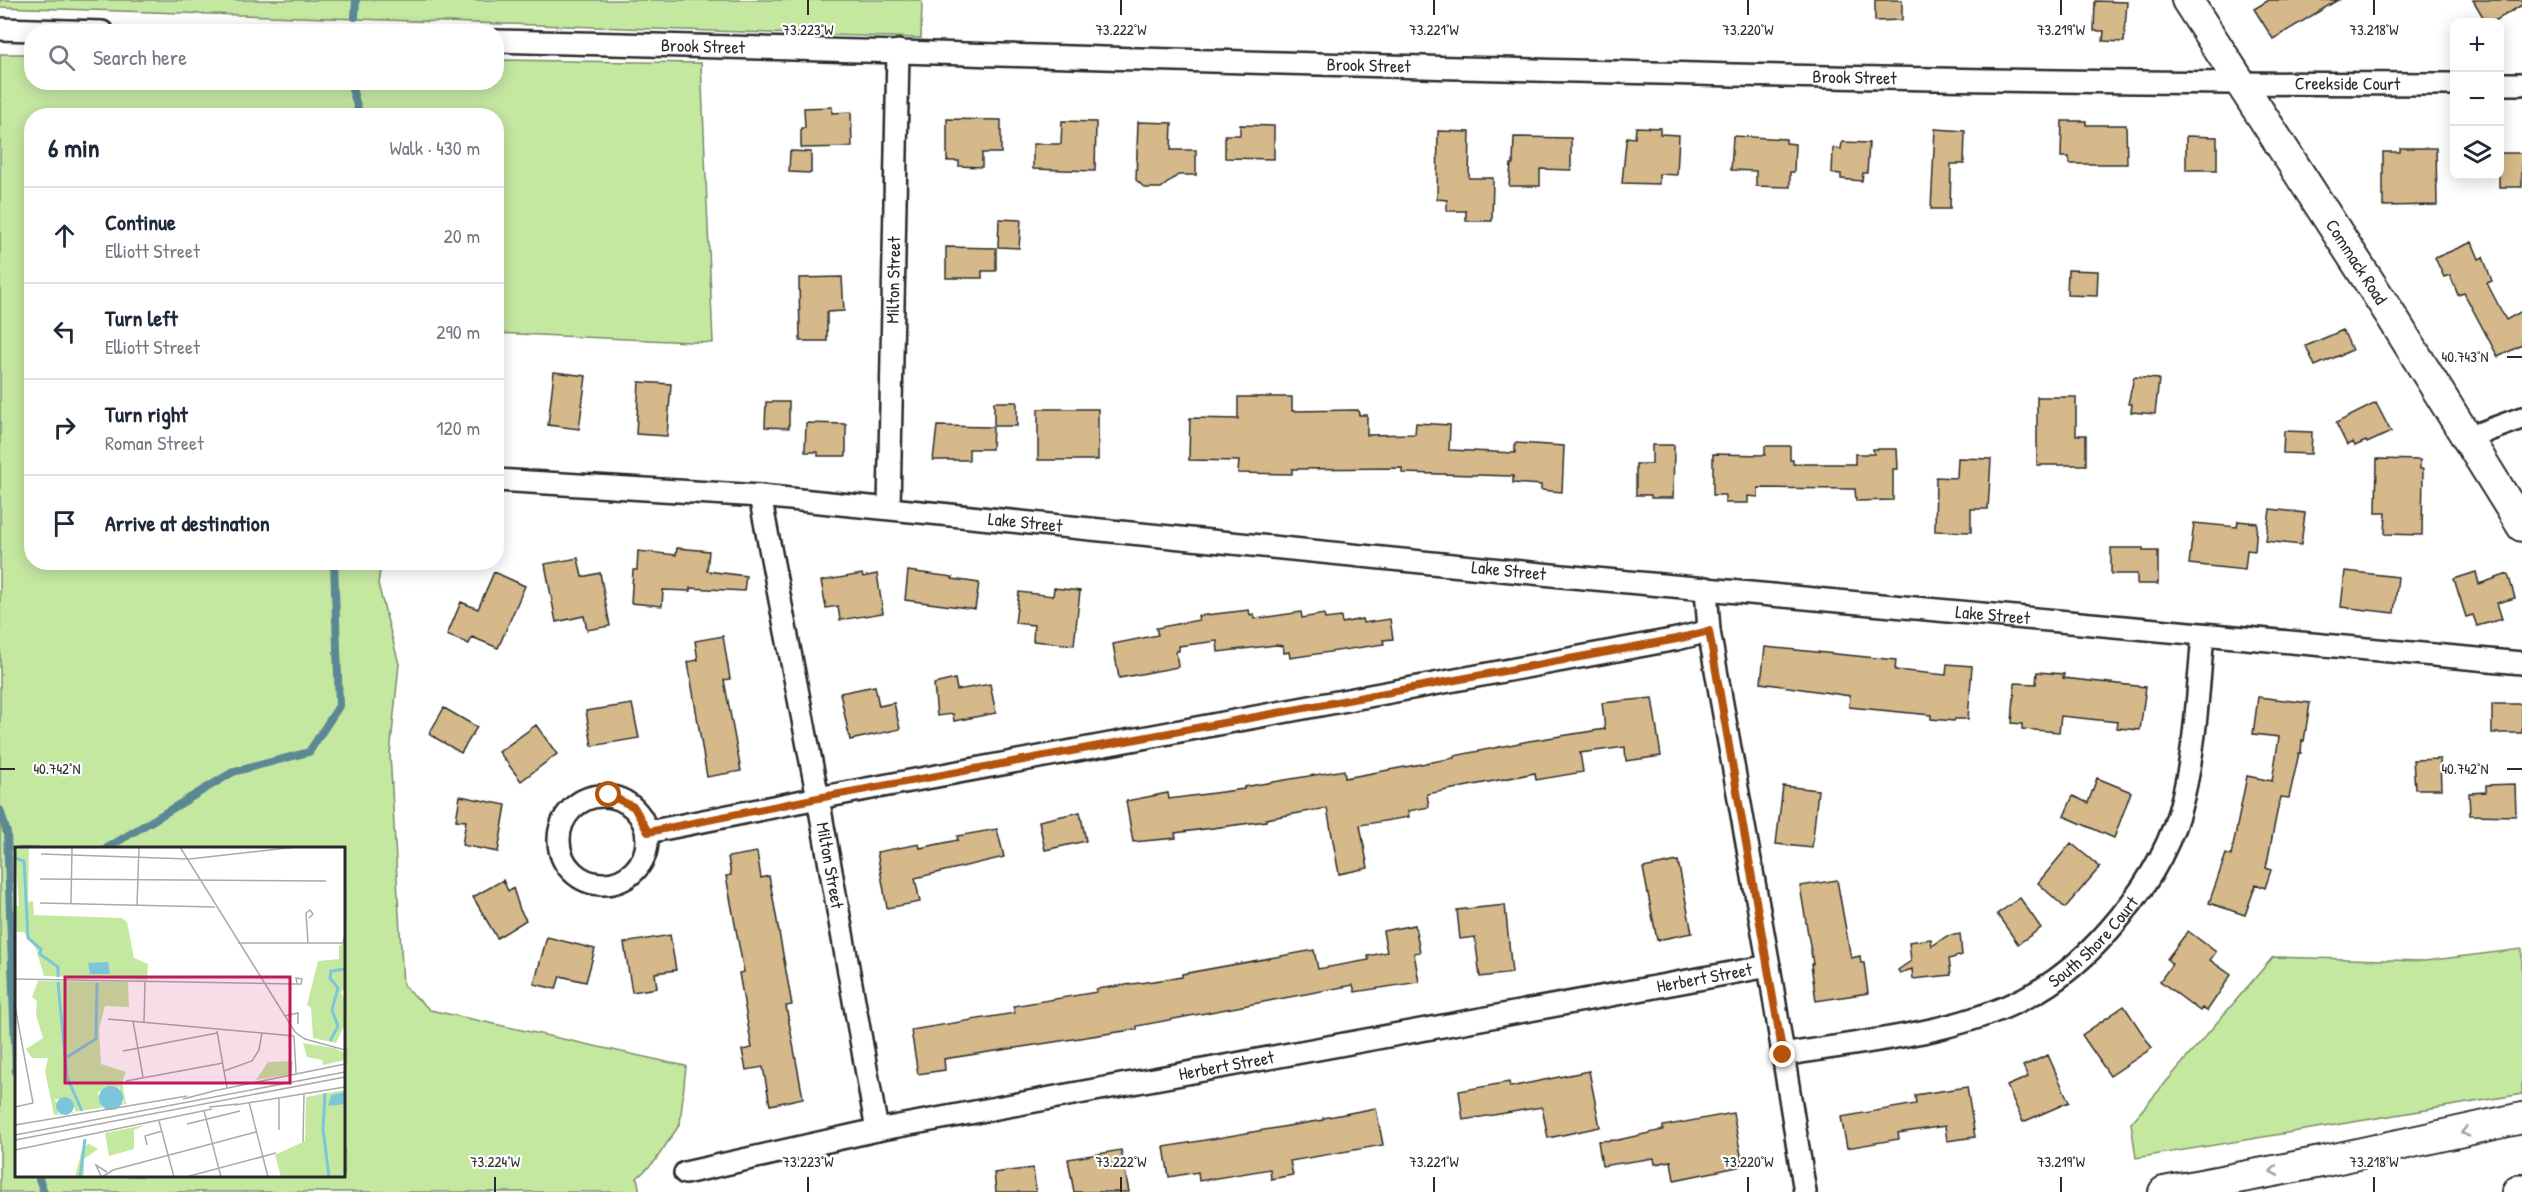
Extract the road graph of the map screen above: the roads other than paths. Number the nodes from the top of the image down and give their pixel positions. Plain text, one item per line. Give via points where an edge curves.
1 (2187, 0) edge
2 (0, 29) edge
3 (24, 30) edge
4 (504, 41) edge
5 (898, 51) junction
6 (2242, 84) junction
7 (2450, 84) edge
8 (2504, 84) edge
9 (2522, 84) edge
10 (2522, 418) edge
11 (2468, 438) junction
12 (504, 480) edge
13 (760, 496) junction
14 (889, 508) junction
15 (2522, 526) edge
16 (1706, 588) junction
17 (1709, 631) junction
18 (2204, 634) junction
19 (2522, 663) edge
20 (818, 798) junction
21 (648, 832) junction
22 (1769, 966) junction
23 (1783, 1055) junction
24 (2522, 1118) edge
25 (877, 1130) junction
26 (685, 1173) dead end
27 (1805, 1192) edge
28 (2164, 1192) edge

1 - 6 street, Commack Road
2 - 3 street
4 - 5 street, Brook Street
5 - 6 street, Brook Street
5 - 14 street, Milton Street
6 - 7 street, Creekside Court
6 - 11 street, Commack Road
8 - 9 street
10 - 11 street
11 - 15 street, Commack Road
12 - 13 street, Lake Street
13 - 14 street, Lake Street
13 - 20 street, Milton Street
14 - 16 street, Lake Street
16 - 17 street
16 - 18 street, Lake Street
17 - 20 street
17 - 22 street
18 - 19 street, Lake Street
18 - 23 street, South Shore Court via 2188,774 2174,828 2133,902 2092,949 2049,984 2001,1009 1950,1025
20 - 21 street
20 - 25 street, Milton Street
21 - 21 street via 634,807 609,795 581,800 561,820 557,849 571,873 597,886 624,881 644,860
22 - 23 street
22 - 25 street, Herbert Street
23 - 27 street
24 -> 28 street
25 - 26 street, Herbert Street

